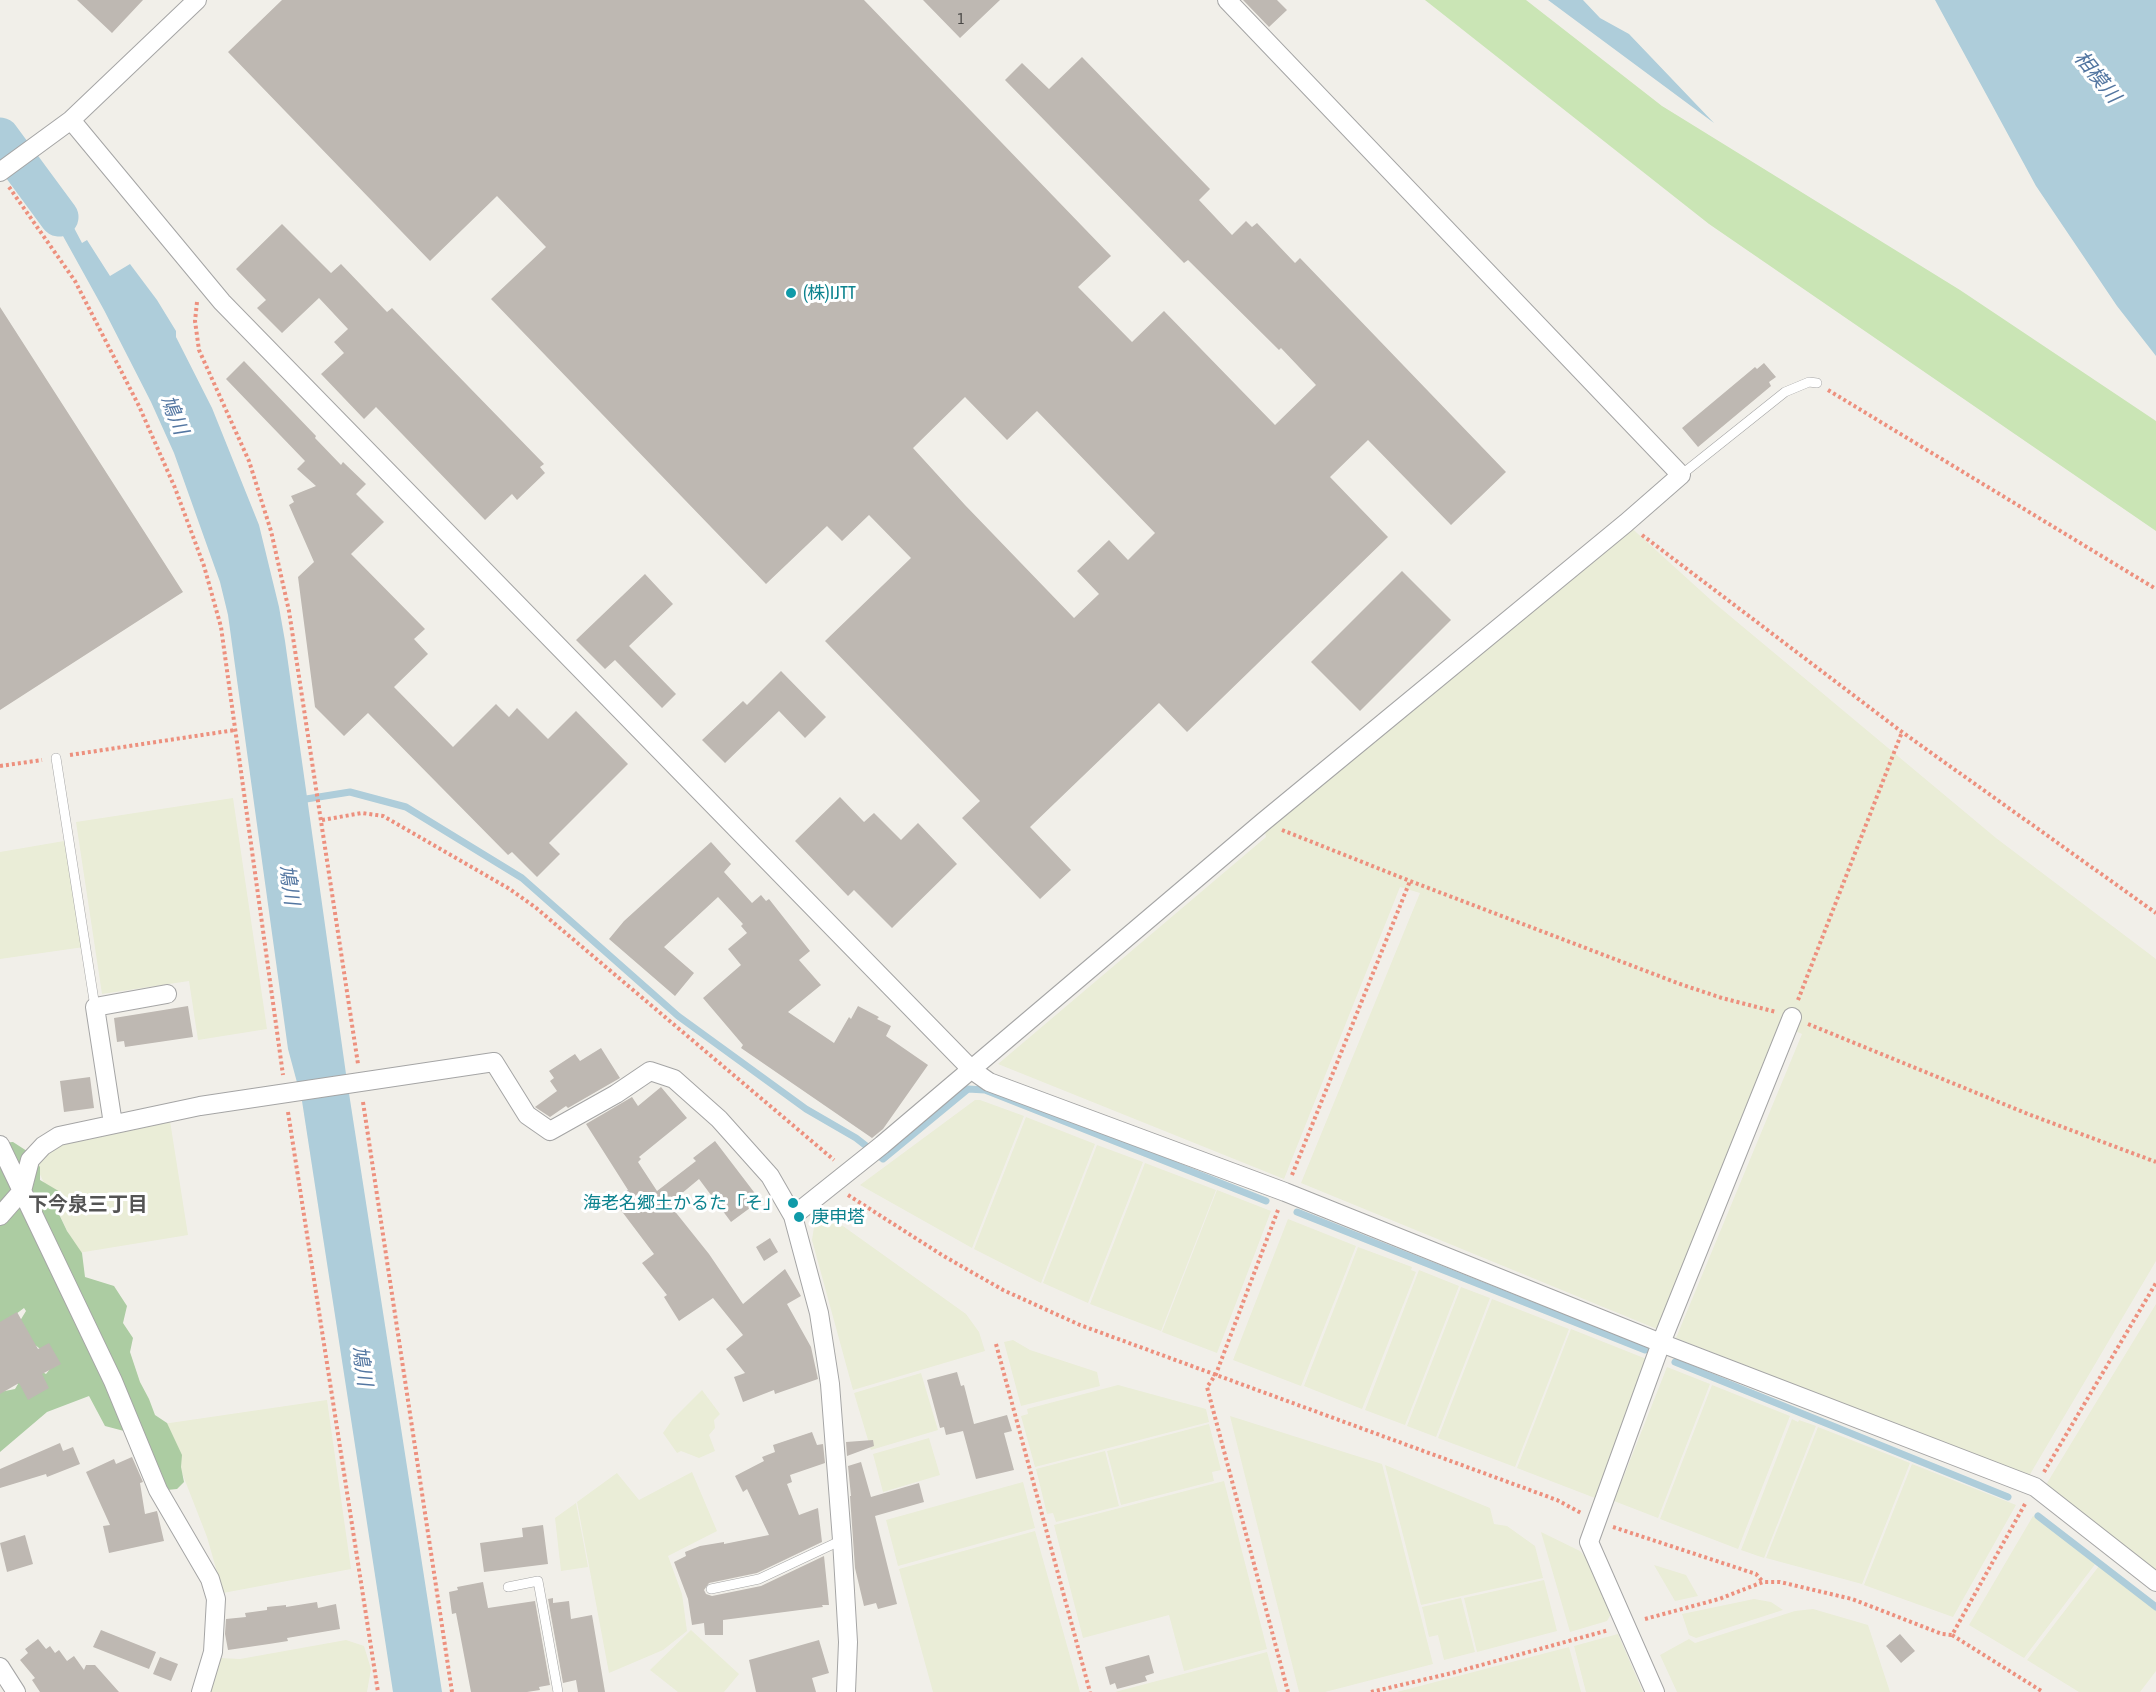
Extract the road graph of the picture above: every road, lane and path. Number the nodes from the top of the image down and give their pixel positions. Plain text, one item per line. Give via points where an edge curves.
1 (197, 0) edge
2 (1227, 0) edge
3 (72, 120) junction
4 (4, 175) edge
5 (204, 281) junction
6 (1817, 383) joint
7 (1681, 475) junction
8 (1626, 523) junction
9 (2156, 589) edge
10 (235, 730) junction
11 (1902, 732) junction
12 (56, 758) junction
13 (0, 766) edge
14 (322, 820) junction
15 (1263, 822) junction
16 (1410, 881) junction
17 (2156, 913) edge
18 (167, 994) dead end
19 (95, 1007) junction
20 (1792, 1017) junction
21 (972, 1070) junction
22 (357, 1083) junction
23 (289, 1094) junction
24 (112, 1124) junction
25 (0, 1145) edge
26 (2156, 1162) edge
27 (853, 1168) junction
28 (832, 1185) junction
29 (22, 1191) junction
30 (1285, 1192) junction
31 (0, 1216) edge
32 (793, 1216) junction
33 (1661, 1343) junction
34 (996, 1344) dead end
35 (1216, 1374) junction
36 (1596, 1521) junction
37 (842, 1540) junction
38 (1763, 1582) junction
39 (2156, 1582) edge
40 (508, 1587) dead end
41 (711, 1588) dead end
42 (1625, 1625) junction
43 (1952, 1635) dead end
44 (0, 1667) edge
45 (16, 1692) edge
46 (201, 1692) edge
47 (378, 1692) edge
48 (452, 1692) edge
49 (558, 1692) edge
50 (846, 1692) edge
51 (1090, 1692) edge
52 (1288, 1692) edge
53 (1371, 1692) edge
54 (1655, 1692) edge

1 - 3 street
2 - 7 street
3 - 4 street via 29,149
3 - 5 street
4 - 10 path via 75,281 139,406 175,488 204,566 221,627
5 - 14 path via 195,321 200,350 249,461 271,531 289,611
5 - 21 street
6 - 7 lane via 1809,382 1785,392
6 - 9 path
7 - 8 street
8 - 11 path
8 - 15 street
10 - 12 path
10 - 23 path
11 - 17 path
11 - 20 path
12 - 13 path
12 - 19 lane
14 - 22 path
14 - 27 path via 362,813 383,816 508,888
15 - 16 path
15 - 21 street
16 - 20 path via 1680,984
16 - 30 path
18 - 19 street
19 - 24 street
20 - 26 path
20 - 33 street
21 - 27 street
21 - 30 street via 989,1082
22 - 23 street
22 - 32 street via 494,1062 527,1115 550,1131 650,1071 674,1079 719,1119 770,1176
22 - 48 path
23 - 24 street via 200,1106
23 - 47 path
24 - 29 street via 59,1136 42,1146 30,1160
25 - 29 street
27 - 28 street
28 - 32 street
28 - 35 path via 1003,1290 1080,1324
29 - 31 street
29 - 46 street via 112,1381 158,1490 210,1579 216,1599 213,1652
30 - 33 street
30 - 35 path
32 - 37 street via 819,1313 830,1384
33 - 36 street
33 - 39 street via 2035,1487
34 - 51 path
35 - 36 path via 1557,1500
35 - 52 path via 1207,1387
36 - 38 path via 1756,1574
36 - 42 street via 1589,1542
37 - 41 lane via 759,1579
37 - 50 street via 848,1642
38 - 42 path
38 - 43 path via 1780,1582 1852,1599
40 - 49 lane via 538,1581
42 - 53 path
42 - 54 street
44 - 45 street

